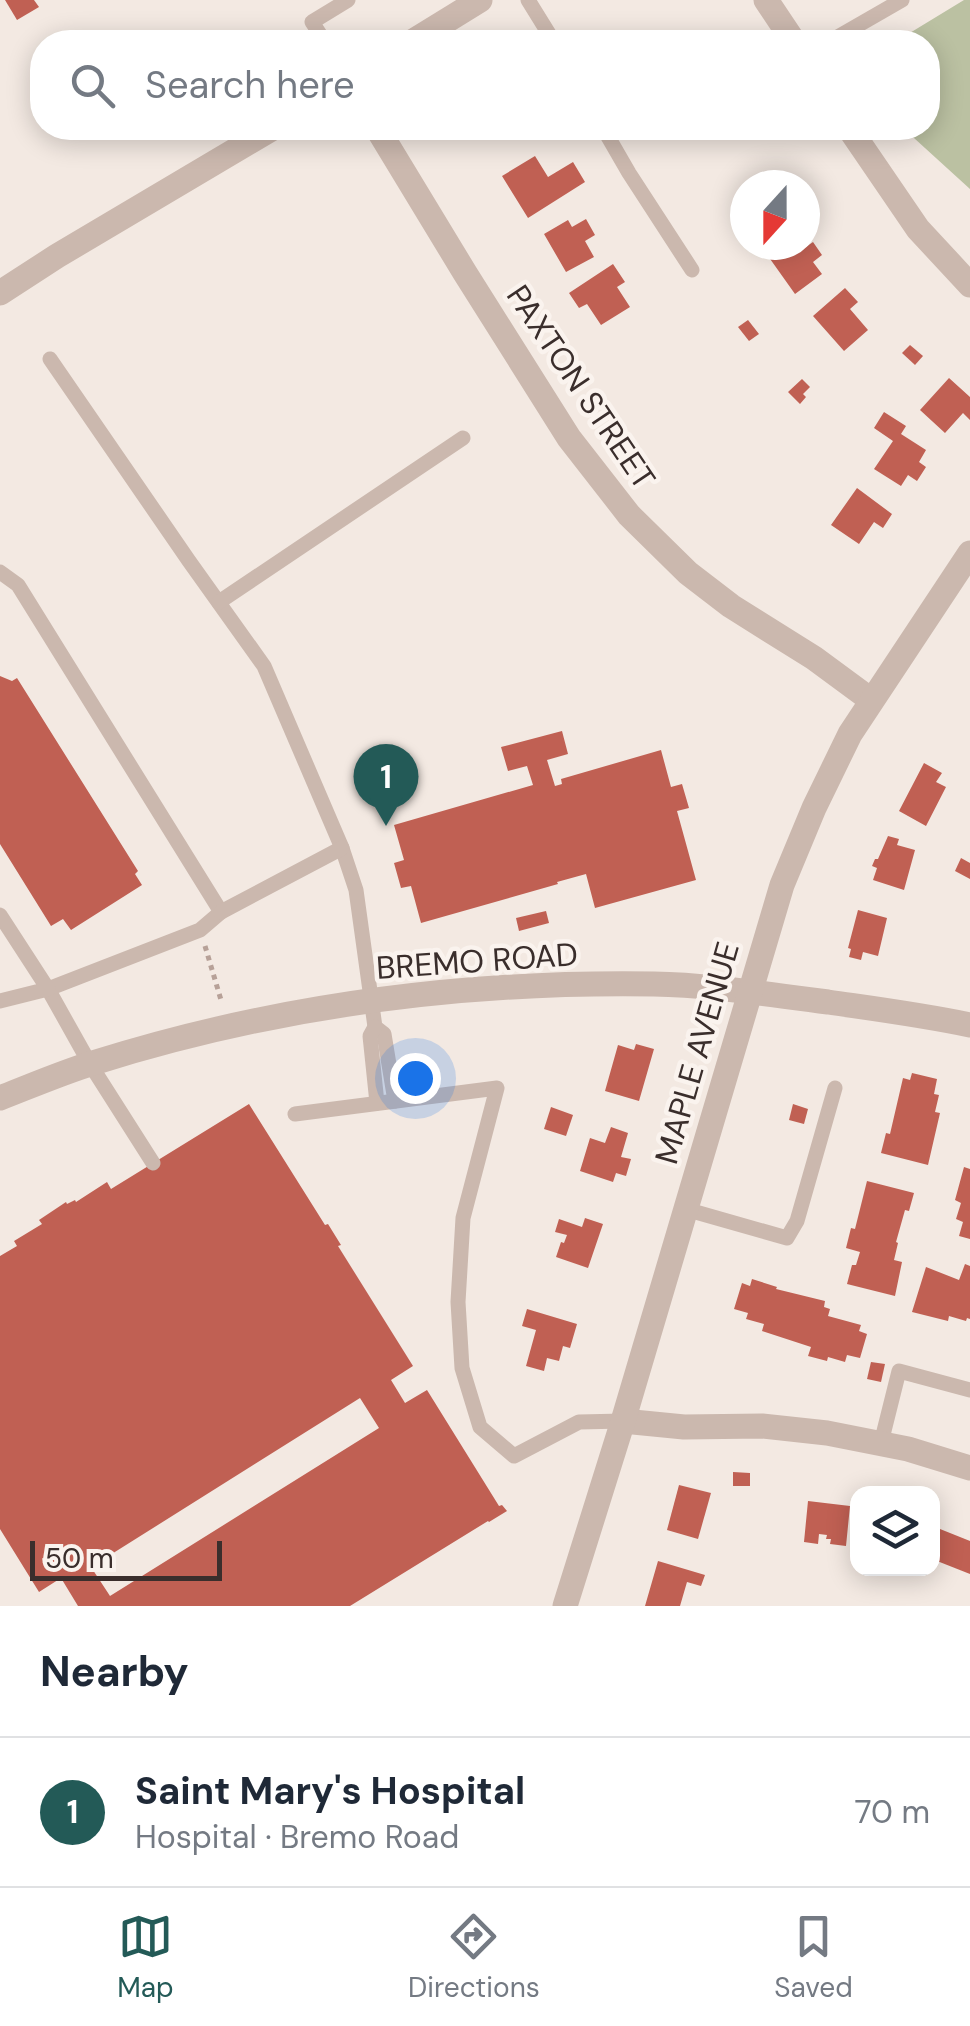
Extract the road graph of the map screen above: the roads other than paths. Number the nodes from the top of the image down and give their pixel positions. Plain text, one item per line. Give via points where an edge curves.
1 (348, 0) edge
2 (480, 0) edge
3 (528, 0) edge
4 (766, 0) edge
5 (902, 0) edge
6 (317, 30) edge
7 (431, 30) edge
8 (547, 30) edge
9 (786, 30) edge
10 (849, 30) edge
11 (253, 140) edge
12 (385, 140) edge
13 (611, 140) edge
14 (858, 140) edge
15 (692, 270) dead end
16 (970, 285) edge
17 (0, 294) edge
18 (50, 358) dead end
19 (463, 438) dead end
20 (970, 553) edge
21 (0, 572) edge
22 (219, 602) junction
23 (871, 700) junction
24 (342, 848) junction
25 (222, 912) junction
26 (0, 915) edge
27 (48, 989) junction
28 (748, 992) junction
29 (0, 1001) edge
30 (373, 1014) junction
31 (970, 1025) edge
32 (90, 1064) junction
33 (834, 1088) dead end
34 (0, 1098) edge
35 (395, 1101) junction
36 (377, 1104) junction
37 (295, 1114) dead end
38 (154, 1163) dead end
39 (685, 1209) junction
40 (970, 1390) edge
41 (623, 1421) junction
42 (881, 1444) junction
43 (970, 1468) edge
44 (565, 1606) edge

1 - 6 lane via 312,22
2 - 7 street
3 - 8 lane
4 - 9 street
5 - 10 lane
11 - 17 street
12 - 23 street, PAXTON STREET via 569,438 629,515 731,606
13 - 15 lane
14 - 16 street via 918,229
18 - 22 lane
19 - 22 lane
20 - 23 street, MAPLE AVENUE
21 - 25 lane via 18,585
22 - 24 lane via 264,666
23 - 28 street, MAPLE AVENUE via 788,869
24 - 25 lane
24 - 30 lane via 356,890
25 - 27 lane via 200,930
26 - 27 lane
27 - 29 lane
27 - 32 lane
28 - 30 street, BREMO ROAD via 557,985 412,995
28 - 31 street, BREMO ROAD
28 - 39 street, MAPLE AVENUE
30 - 32 street, BREMO ROAD via 296,1012
30 - 35 lane via 384,1034
30 - 36 lane
32 - 34 street, BREMO ROAD
32 - 38 lane
33 - 39 lane via 788,1238
35 - 36 lane
35 - 41 lane via 497,1088 463,1218 458,1302 462,1368 480,1426 514,1456 579,1422
36 - 37 lane
39 - 41 street, MAPLE AVENUE
40 - 42 lane via 900,1372
41 - 42 street via 762,1426
41 - 44 street, MAPLE AVENUE
42 - 43 street

